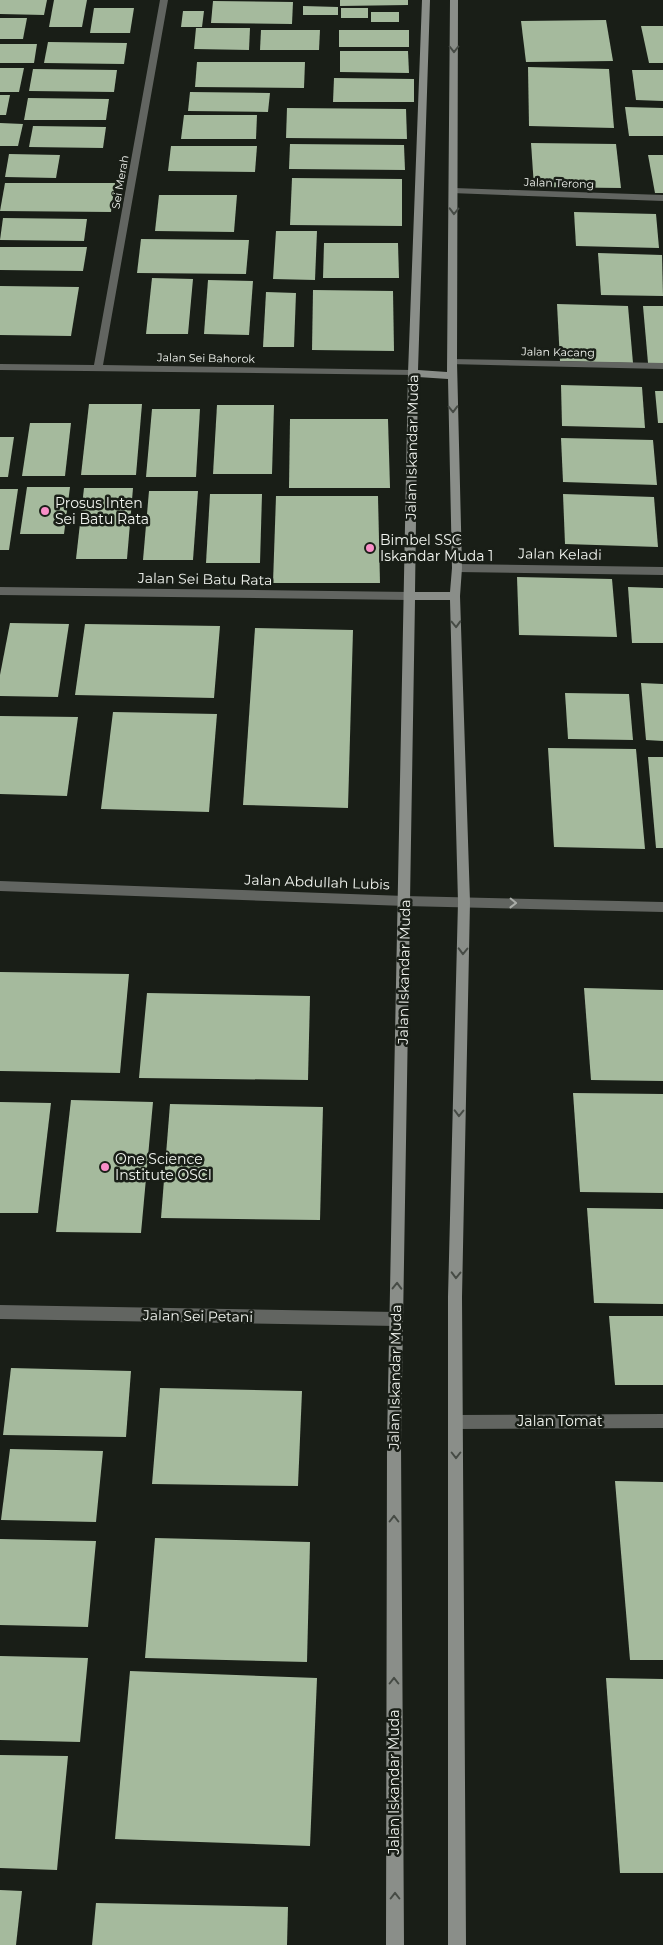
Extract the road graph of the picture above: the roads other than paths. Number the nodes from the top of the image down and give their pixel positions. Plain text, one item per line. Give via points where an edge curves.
1 (164, 0) edge
2 (426, 0) edge
3 (454, 0) edge
4 (454, 191) junction
5 (663, 198) edge
6 (452, 362) junction
7 (663, 366) edge
8 (0, 367) edge
9 (98, 369) junction
10 (413, 373) junction
11 (452, 376) junction
12 (457, 568) junction
13 (663, 571) edge
14 (0, 591) edge
15 (410, 596) junction
16 (455, 596) junction
17 (0, 886) edge
18 (405, 901) junction
19 (464, 902) junction
20 (663, 907) edge
21 (0, 1312) edge
22 (396, 1319) junction
23 (663, 1421) edge
24 (456, 1422) junction
25 (395, 1945) edge
26 (456, 1945) edge

1 - 9 street, Sei Merah
2 - 10 main road, Jalan Iskandar Muda
3 -> 4 main road
4 - 5 street, Jalan Terong
4 -> 6 main road
6 - 7 street, Jalan Kacang
6 - 11 main road
8 - 9 street, Jalan Sei Bahorok
9 - 10 street, Jalan Sei Bahorok
10 - 11 main road
10 - 15 main road, Jalan Iskandar Muda
11 -> 12 main road
12 - 13 street, Jalan Keladi
12 - 16 main road
14 - 15 street, Jalan Sei Batu Rata
15 - 16 main road
15 - 18 main road, Jalan Iskandar Muda
16 -> 19 main road
17 - 18 street, Jalan Abdullah Lubis
18 - 19 street, Jalan Abdullah Lubis
22 -> 18 main road, Jalan Iskandar Muda
19 -> 20 street, Jalan Abdullah Lubis
19 -> 24 main road via 455,1297
21 - 22 street, Jalan Sei Petani
25 -> 22 main road, Jalan Iskandar Muda
23 - 24 street, Jalan Tomat
24 -> 26 main road

